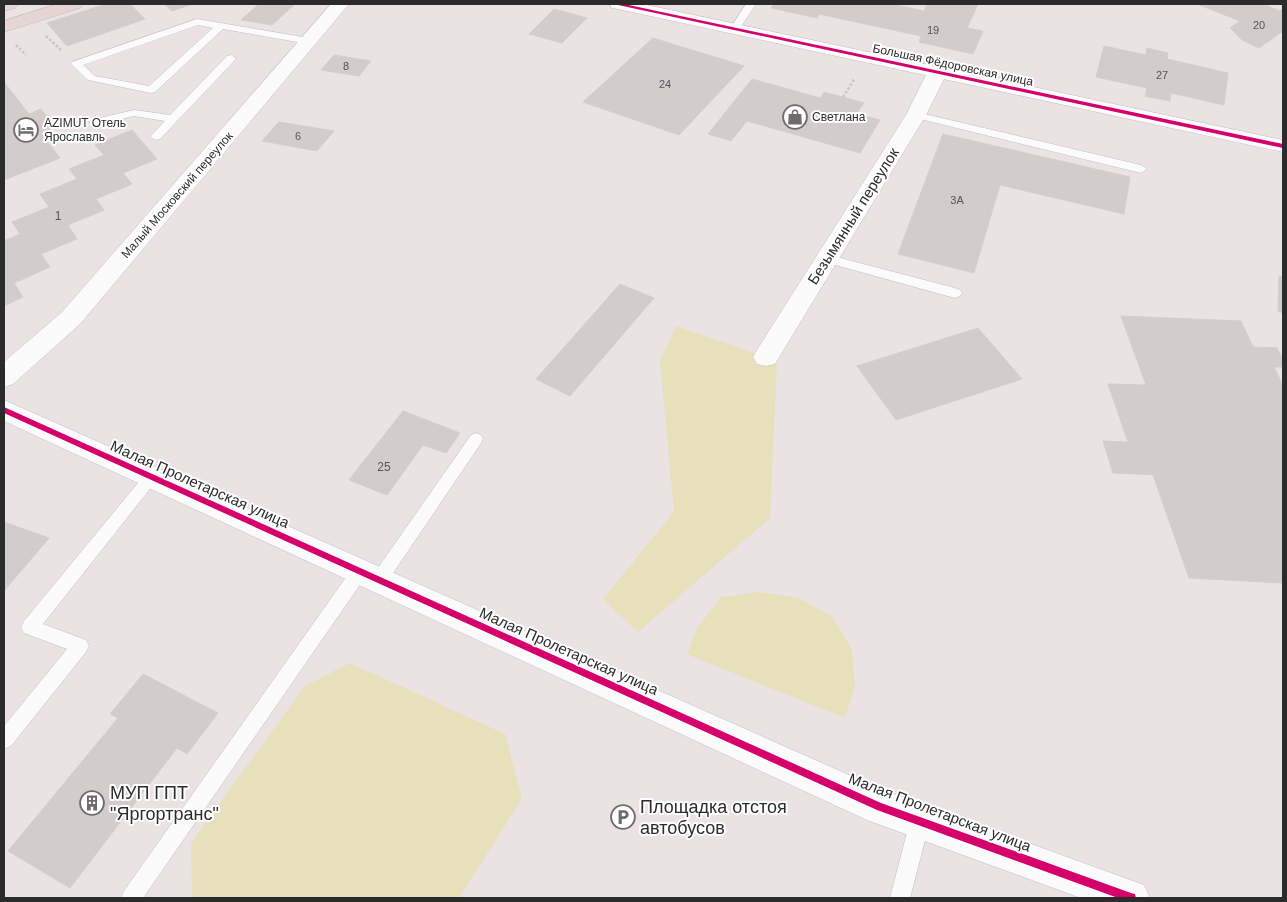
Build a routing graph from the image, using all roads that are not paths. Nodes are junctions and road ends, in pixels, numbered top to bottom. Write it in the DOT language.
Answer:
graph roads {
  1 [pos="9,4"];
  2 [pos="74,4"];
  3 [pos="340,4"];
  4 [pos="618,4"];
  5 [pos="751,4"];
  6 [pos="4,6"];
  7 [pos="221,26"];
  8 [pos="4,27"];
  9 [pos="735,30"];
  10 [pos="308,41"];
  11 [pos="231,58"];
  12 [pos="937,73"];
  13 [pos="916,116"];
  14 [pos="172,119"];
  15 [pos="95,122"];
  16 [pos="156,136"];
  17 [pos="1283,146"];
  18 [pos="1141,169"];
  19 [pos="825,258"];
  20 [pos="955,293"];
  21 [pos="766,357"];
  22 [pos="4,377"];
  23 [pos="4,410"];
  24 [pos="476,439"];
  25 [pos="152,476"];
  26 [pos="370,576"];
  27 [pos="4,740"];
  28 [pos="920,821"];
  29 [pos="131,898"];
  30 [pos="900,898"];
  31 [pos="1131,898"];
  1 -- 6 [label="main road"];
  2 -- 8 [label="main road"];
  3 -- 10 [label="street, Малый Московский переулок"];
  4 -- 9 [label="street, Большая Фёдоровская улица"];
  5 -- 9 [label="lane"];
  7 -- 7 [label="lane"];
  7 -- 10 [label="lane"];
  9 -- 12 [label="street, Большая Фёдоровская улица"];
  10 -- 22 [label="street, Малый Московский переулок"];
  11 -- 14 [label="lane"];
  12 -- 13 [label="street, Безымянный переулок"];
  12 -- 17 [label="street, Большая Фёдоровская улица"];
  13 -- 18 [label="lane"];
  13 -- 19 [label="street, Безымянный переулок"];
  14 -- 15 [label="lane"];
  14 -- 16 [label="lane"];
  19 -- 20 [label="lane"];
  19 -- 21 [label="street, Безымянный переулок"];
  23 -- 25 [label="street, Малая Пролетарская улица"];
  24 -- 26 [label="lane"];
  25 -- 26 [label="street, Малая Пролетарская улица"];
  25 -- 27 [label="lane"];
  26 -- 28 [label="street, Малая Пролетарская улица"];
  26 -- 29 [label="lane"];
  28 -- 30 [label="lane"];
  28 -- 31 [label="street, Малая Пролетарская улица"];
}
